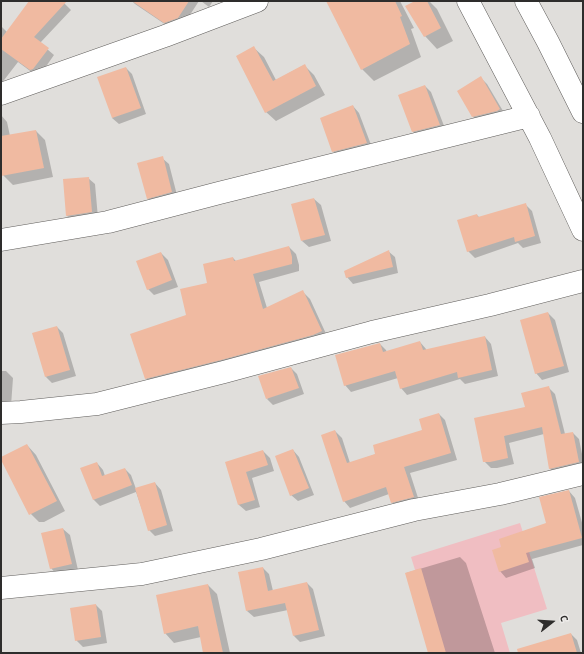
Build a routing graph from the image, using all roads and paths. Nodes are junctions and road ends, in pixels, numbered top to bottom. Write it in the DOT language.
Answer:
graph roads {
  1 [pos="257,1"];
  2 [pos="468,1"];
  3 [pos="526,1"];
  4 [pos="1,94"];
  5 [pos="583,112"];
  6 [pos="529,116"];
  7 [pos="583,230"];
  8 [pos="1,240"];
  9 [pos="583,281"];
  10 [pos="1,413"];
  11 [pos="583,474"];
  12 [pos="1,588"];
  1 -- 4 [label="lane"];
  2 -- 6 [label="lane"];
  3 -- 5 [label="lane"];
  6 -- 7 [label="lane"];
  6 -- 8 [label="lane"];
  9 -- 10 [label="lane"];
  11 -- 12 [label="lane"];
}
